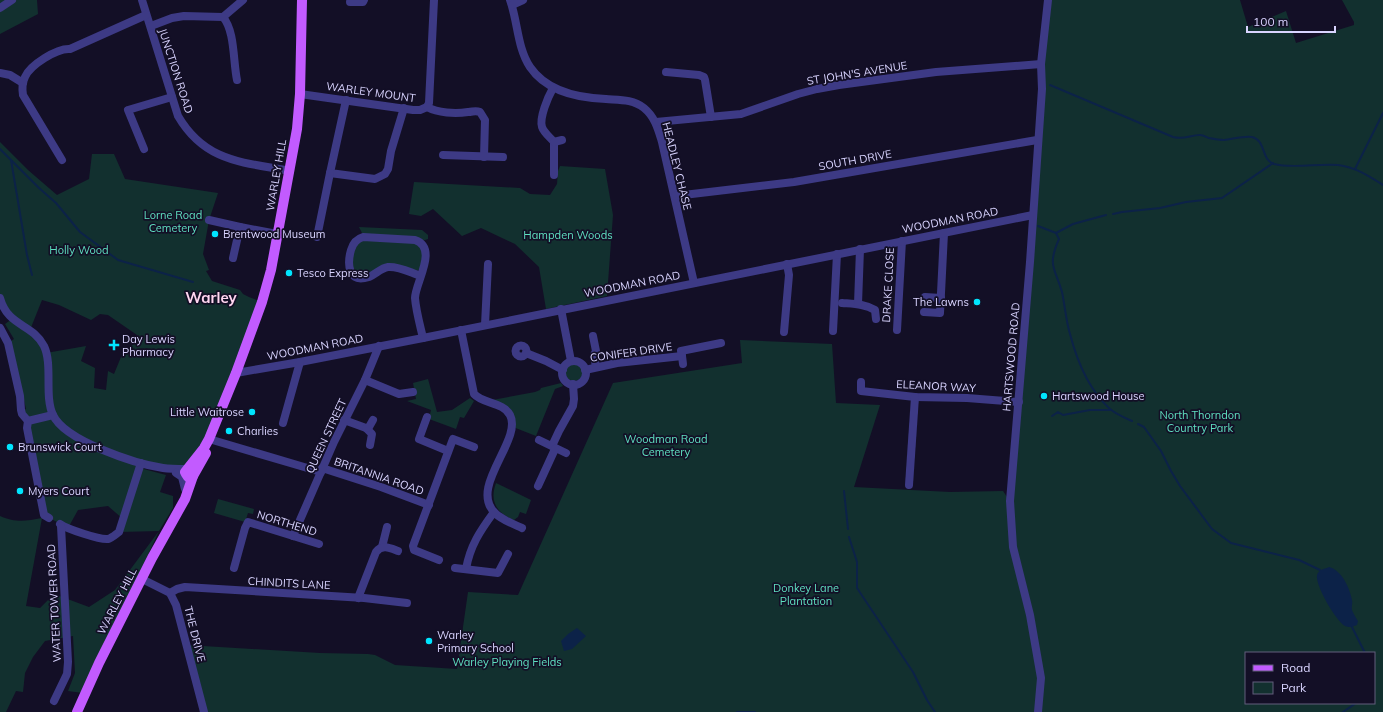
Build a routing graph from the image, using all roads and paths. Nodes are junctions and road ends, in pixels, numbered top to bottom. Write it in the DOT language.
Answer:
graph roads {
  1 [pos="12,0"];
  2 [pos="142,0"];
  3 [pos="243,0"];
  4 [pos="302,0"];
  5 [pos="364,0"];
  6 [pos="434,0"];
  7 [pos="523,0"];
  8 [pos="1048,0"];
  9 [pos="350,2"];
  10 [pos="511,3"];
  11 [pos="0,8"];
  12 [pos="146,15"];
  13 [pos="223,17"];
  14 [pos="150,26"];
  15 [pos="1041,64"];
  16 [pos="0,73"];
  17 [pos="670,74"];
  18 [pos="237,80"];
  19 [pos="23,83"];
  20 [pos="553,88"];
  21 [pos="300,94"];
  22 [pos="172,97"];
  23 [pos="346,100"];
  24 [pos="427,107"];
  25 [pos="404,108"];
  26 [pos="711,117"];
  27 [pos="656,122"];
  28 [pos="1038,140"];
  29 [pos="144,149"];
  30 [pos="443,156"];
  31 [pos="484,157"];
  32 [pos="503,157"];
  33 [pos="62,160"];
  34 [pos="290,171"];
  35 [pos="330,173"];
  36 [pos="554,175"];
  37 [pos="674,196"];
  38 [pos="1033,215"];
  39 [pos="210,220"];
  40 [pos="240,227"];
  41 [pos="944,233"];
  42 [pos="277,234"];
  43 [pos="317,237"];
  44 [pos="902,241"];
  45 [pos="860,249"];
  46 [pos="837,254"];
  47 [pos="233,258"];
  48 [pos="488,264"];
  49 [pos="787,264"];
  50 [pos="421,276"];
  51 [pos="694,283"];
  52 [pos="925,297"];
  53 [pos="0,298"];
  54 [pos="941,298"];
  55 [pos="842,303"];
  56 [pos="858,304"];
  57 [pos="561,309"];
  58 [pos="924,312"];
  59 [pos="876,319"];
  60 [pos="485,325"];
  61 [pos="0,328"];
  62 [pos="461,330"];
  63 [pos="897,330"];
  64 [pos="833,331"];
  65 [pos="784,332"];
  66 [pos="593,336"];
  67 [pos="423,338"];
  68 [pos="721,343"];
  69 [pos="379,346"];
  70 [pos="681,351"];
  71 [pos="526,353"];
  72 [pos="571,361"];
  73 [pos="300,362"];
  74 [pos="683,364"];
  75 [pos="596,368"];
  76 [pos="563,370"];
  77 [pos="585,370"];
  78 [pos="236,373"];
  79 [pos="365,380"];
  80 [pos="861,382"];
  81 [pos="573,384"];
  82 [pos="413,392"];
  83 [pos="915,397"];
  84 [pos="1019,402"];
  85 [pos="53,415"];
  86 [pos="427,417"];
  87 [pos="344,420"];
  88 [pos="373,420"];
  89 [pos="28,421"];
  90 [pos="283,423"];
  91 [pos="366,428"];
  92 [pos="209,439"];
  93 [pos="539,440"];
  94 [pos="370,444"];
  95 [pos="474,447"];
  96 [pos="554,447"];
  97 [pos="448,451"];
  98 [pos="566,453"];
  99 [pos="141,463"];
  100 [pos="162,468"];
  101 [pos="322,470"];
  102 [pos="187,473"];
  103 [pos="909,485"];
  104 [pos="538,486"];
  105 [pos="182,503"];
  106 [pos="429,504"];
  107 [pos="494,512"];
  108 [pos="49,518"];
  109 [pos="387,527"];
  110 [pos="522,528"];
  111 [pos="293,536"];
  112 [pos="319,544"];
  113 [pos="382,547"];
  114 [pos="398,551"];
  115 [pos="508,554"];
  116 [pos="439,560"];
  117 [pos="234,568"];
  118 [pos="455,568"];
  119 [pos="466,569"];
  120 [pos="142,579"];
  121 [pos="170,593"];
  122 [pos="358,598"];
  123 [pos="407,603"];
  124 [pos="54,701"];
  125 [pos="77,712"];
  126 [pos="204,712"];
  127 [pos="1038,712"];
  1 -- 11 [label="street"];
  2 -- 12 [label="street, JUNCTION ROAD"];
  3 -- 13 [label="street"];
  4 -- 21 [label="main road, WARLEY HILL"];
  5 -- 9 [label="street"];
  6 -- 24 [label="street, WARLEY MOUNT"];
  7 -- 10 [label="street"];
  8 -- 15 [label="street, HARTSWOOD ROAD"];
  10 -- 20 [label="street, HEADLEY CHASE"];
  12 -- 14 [label="street, JUNCTION ROAD"];
  12 -- 19 [label="street"];
  13 -- 14 [label="street"];
  13 -- 18 [label="street"];
  14 -- 22 [label="street, JUNCTION ROAD"];
  15 -- 26 [label="street, ST JOHN'S AVENUE"];
  15 -- 28 [label="street, HARTSWOOD ROAD"];
  16 -- 19 [label="street"];
  17 -- 26 [label="street"];
  19 -- 33 [label="street"];
  20 -- 27 [label="street, HEADLEY CHASE"];
  20 -- 36 [label="street"];
  21 -- 23 [label="street, WARLEY MOUNT"];
  21 -- 34 [label="main road, WARLEY HILL"];
  22 -- 29 [label="street"];
  22 -- 34 [label="street, JUNCTION ROAD"];
  23 -- 25 [label="street, WARLEY MOUNT"];
  23 -- 35 [label="street"];
  24 -- 25 [label="street, WARLEY MOUNT"];
  24 -- 31 [label="street"];
  25 -- 35 [label="street"];
  26 -- 27 [label="street, ST JOHN'S AVENUE"];
  27 -- 37 [label="street, HEADLEY CHASE"];
  28 -- 37 [label="street, SOUTH DRIVE"];
  28 -- 38 [label="street, HARTSWOOD ROAD"];
  30 -- 31 [label="street"];
  31 -- 32 [label="street"];
  34 -- 42 [label="main road, WARLEY HILL"];
  35 -- 43 [label="street"];
  37 -- 51 [label="street, HEADLEY CHASE"];
  38 -- 41 [label="street, WOODMAN ROAD"];
  38 -- 84 [label="street, HARTSWOOD ROAD"];
  39 -- 40 [label="street"];
  40 -- 42 [label="street"];
  40 -- 47 [label="street"];
  41 -- 44 [label="street, WOODMAN ROAD"];
  41 -- 54 [label="street"];
  42 -- 78 [label="main road, WARLEY HILL"];
  44 -- 45 [label="street, WOODMAN ROAD"];
  44 -- 63 [label="street, DRAKE CLOSE"];
  45 -- 46 [label="street, WOODMAN ROAD"];
  45 -- 56 [label="street"];
  46 -- 49 [label="street, WOODMAN ROAD"];
  46 -- 64 [label="street"];
  48 -- 60 [label="street"];
  49 -- 51 [label="street, WOODMAN ROAD"];
  49 -- 65 [label="street"];
  50 -- 50 [label="street"];
  50 -- 67 [label="street"];
  51 -- 57 [label="street, WOODMAN ROAD"];
  52 -- 54 [label="street"];
  53 -- 85 [label="street"];
  54 -- 58 [label="street"];
  55 -- 56 [label="street"];
  56 -- 59 [label="street"];
  57 -- 60 [label="street, WOODMAN ROAD"];
  57 -- 72 [label="street"];
  60 -- 62 [label="street, WOODMAN ROAD"];
  61 -- 89 [label="street"];
  62 -- 67 [label="street, WOODMAN ROAD"];
  62 -- 107 [label="street"];
  66 -- 75 [label="street"];
  67 -- 69 [label="street, WOODMAN ROAD"];
  68 -- 70 [label="street, CONIFER DRIVE"];
  69 -- 73 [label="street, WOODMAN ROAD"];
  69 -- 79 [label="street, QUEEN STREET"];
  70 -- 74 [label="street"];
  70 -- 75 [label="street, CONIFER DRIVE"];
  71 -- 76 [label="street"];
  72 -- 76 [label="street"];
  72 -- 77 [label="street"];
  73 -- 78 [label="street, WOODMAN ROAD"];
  73 -- 90 [label="street"];
  75 -- 77 [label="street, CONIFER DRIVE"];
  76 -- 81 [label="street"];
  77 -- 81 [label="street"];
  78 -- 92 [label="main road, WARLEY HILL"];
  79 -- 82 [label="street"];
  79 -- 87 [label="street, QUEEN STREET"];
  80 -- 83 [label="street, ELEANOR WAY"];
  81 -- 96 [label="street"];
  83 -- 84 [label="street, ELEANOR WAY"];
  83 -- 103 [label="street"];
  84 -- 127 [label="street, HARTSWOOD ROAD"];
  85 -- 89 [label="street"];
  85 -- 99 [label="street"];
  86 -- 97 [label="street"];
  87 -- 91 [label="street"];
  87 -- 101 [label="street, QUEEN STREET"];
  88 -- 91 [label="street"];
  89 -- 108 [label="street"];
  91 -- 94 [label="street"];
  92 -- 101 [label="street, BRITANNIA ROAD"];
  92 -- 102 [label="main road, WARLEY HILL"];
  93 -- 96 [label="street"];
  95 -- 97 [label="street"];
  96 -- 98 [label="street"];
  96 -- 104 [label="street"];
  97 -- 106 [label="street"];
  99 -- 100 [label="street"];
  99 -- 124 [label="street, WATER TOWER ROAD"];
  100 -- 102 [label="street"];
  100 -- 102 [label="street"];
  101 -- 106 [label="street, BRITANNIA ROAD"];
  101 -- 111 [label="street, QUEEN STREET"];
  102 -- 105 [label="main road, WARLEY HILL"];
  102 -- 105 [label="main road, WARLEY HILL"];
  105 -- 120 [label="main road, WARLEY HILL"];
  106 -- 116 [label="street"];
  107 -- 110 [label="street"];
  107 -- 119 [label="street"];
  109 -- 113 [label="street"];
  111 -- 112 [label="street, NORTHEND"];
  111 -- 117 [label="street, NORTHEND"];
  113 -- 114 [label="street"];
  113 -- 122 [label="street"];
  115 -- 119 [label="street"];
  118 -- 119 [label="street"];
  120 -- 121 [label="street"];
  120 -- 125 [label="main road, WARLEY HILL"];
  121 -- 122 [label="street, CHINDITS LANE"];
  121 -- 126 [label="street, THE DRIVE"];
  122 -- 123 [label="street, CHINDITS LANE"];
}
